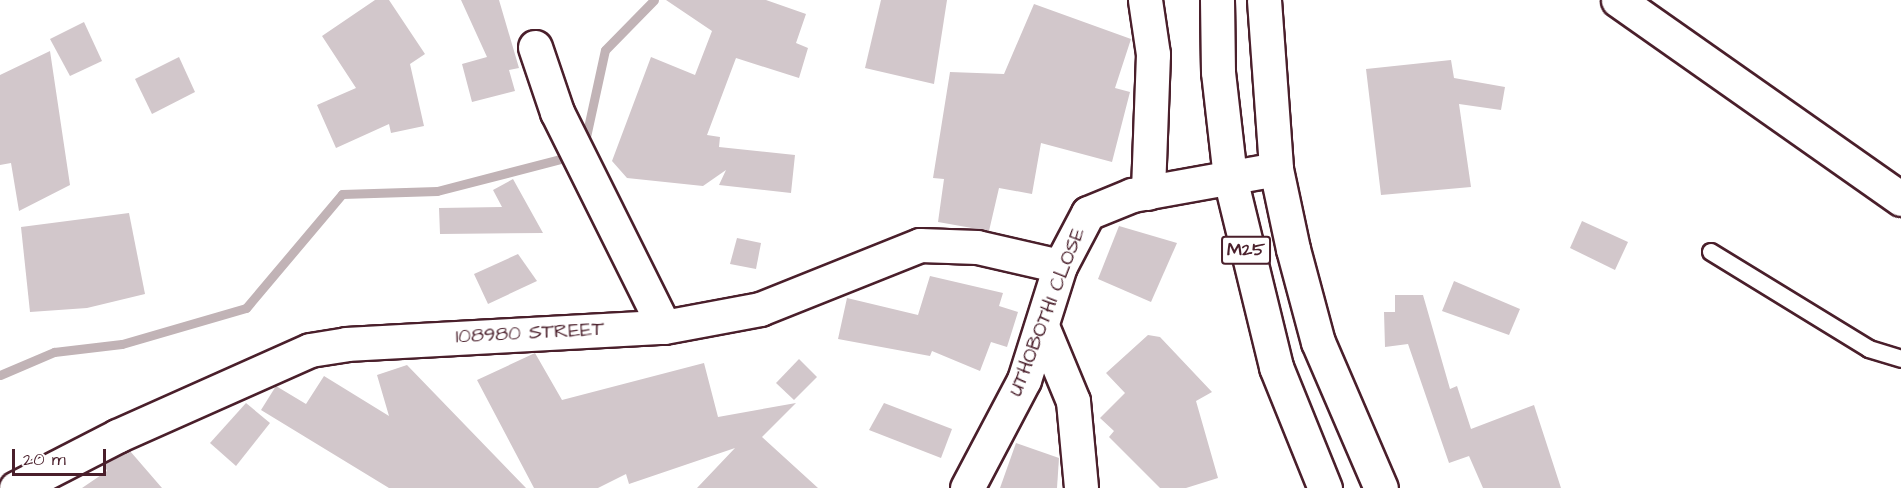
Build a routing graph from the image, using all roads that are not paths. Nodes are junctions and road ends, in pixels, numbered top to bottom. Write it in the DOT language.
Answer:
graph roads {
  1 [pos="1145,0"];
  2 [pos="1217,0"];
  3 [pos="1264,0"];
  4 [pos="1618,0"];
  5 [pos="535,47"];
  6 [pos="1276,169"];
  7 [pos="1230,178"];
  8 [pos="1148,193"];
  9 [pos="1901,199"];
  10 [pos="1711,252"];
  11 [pos="1060,266"];
  12 [pos="1042,326"];
  13 [pos="664,327"];
  14 [pos="1901,359"];
  15 [pos="16,488"];
  16 [pos="968,488"];
  17 [pos="1081,488"];
  18 [pos="1325,488"];
  19 [pos="1381,488"];
  1 -- 8 [label="street"];
  2 -- 7 [label="street, M25"];
  3 -- 6 [label="street, M25"];
  4 -- 9 [label="street"];
  5 -- 13 [label="street"];
  6 -- 7 [label="street, UTHOBOTHI CLOSE"];
  6 -- 19 [label="street, M25"];
  7 -- 8 [label="street, UTHOBOTHI CLOSE"];
  7 -- 18 [label="street, M25"];
  8 -- 11 [label="street, UTHOBOTHI CLOSE"];
  10 -- 14 [label="lane"];
  11 -- 12 [label="street, UTHOBOTHI CLOSE"];
  11 -- 13 [label="street, 108980 STREET"];
  12 -- 16 [label="street, UTHOBOTHI CLOSE"];
  12 -- 17 [label="street"];
  13 -- 15 [label="street, 108980 STREET"];
}
